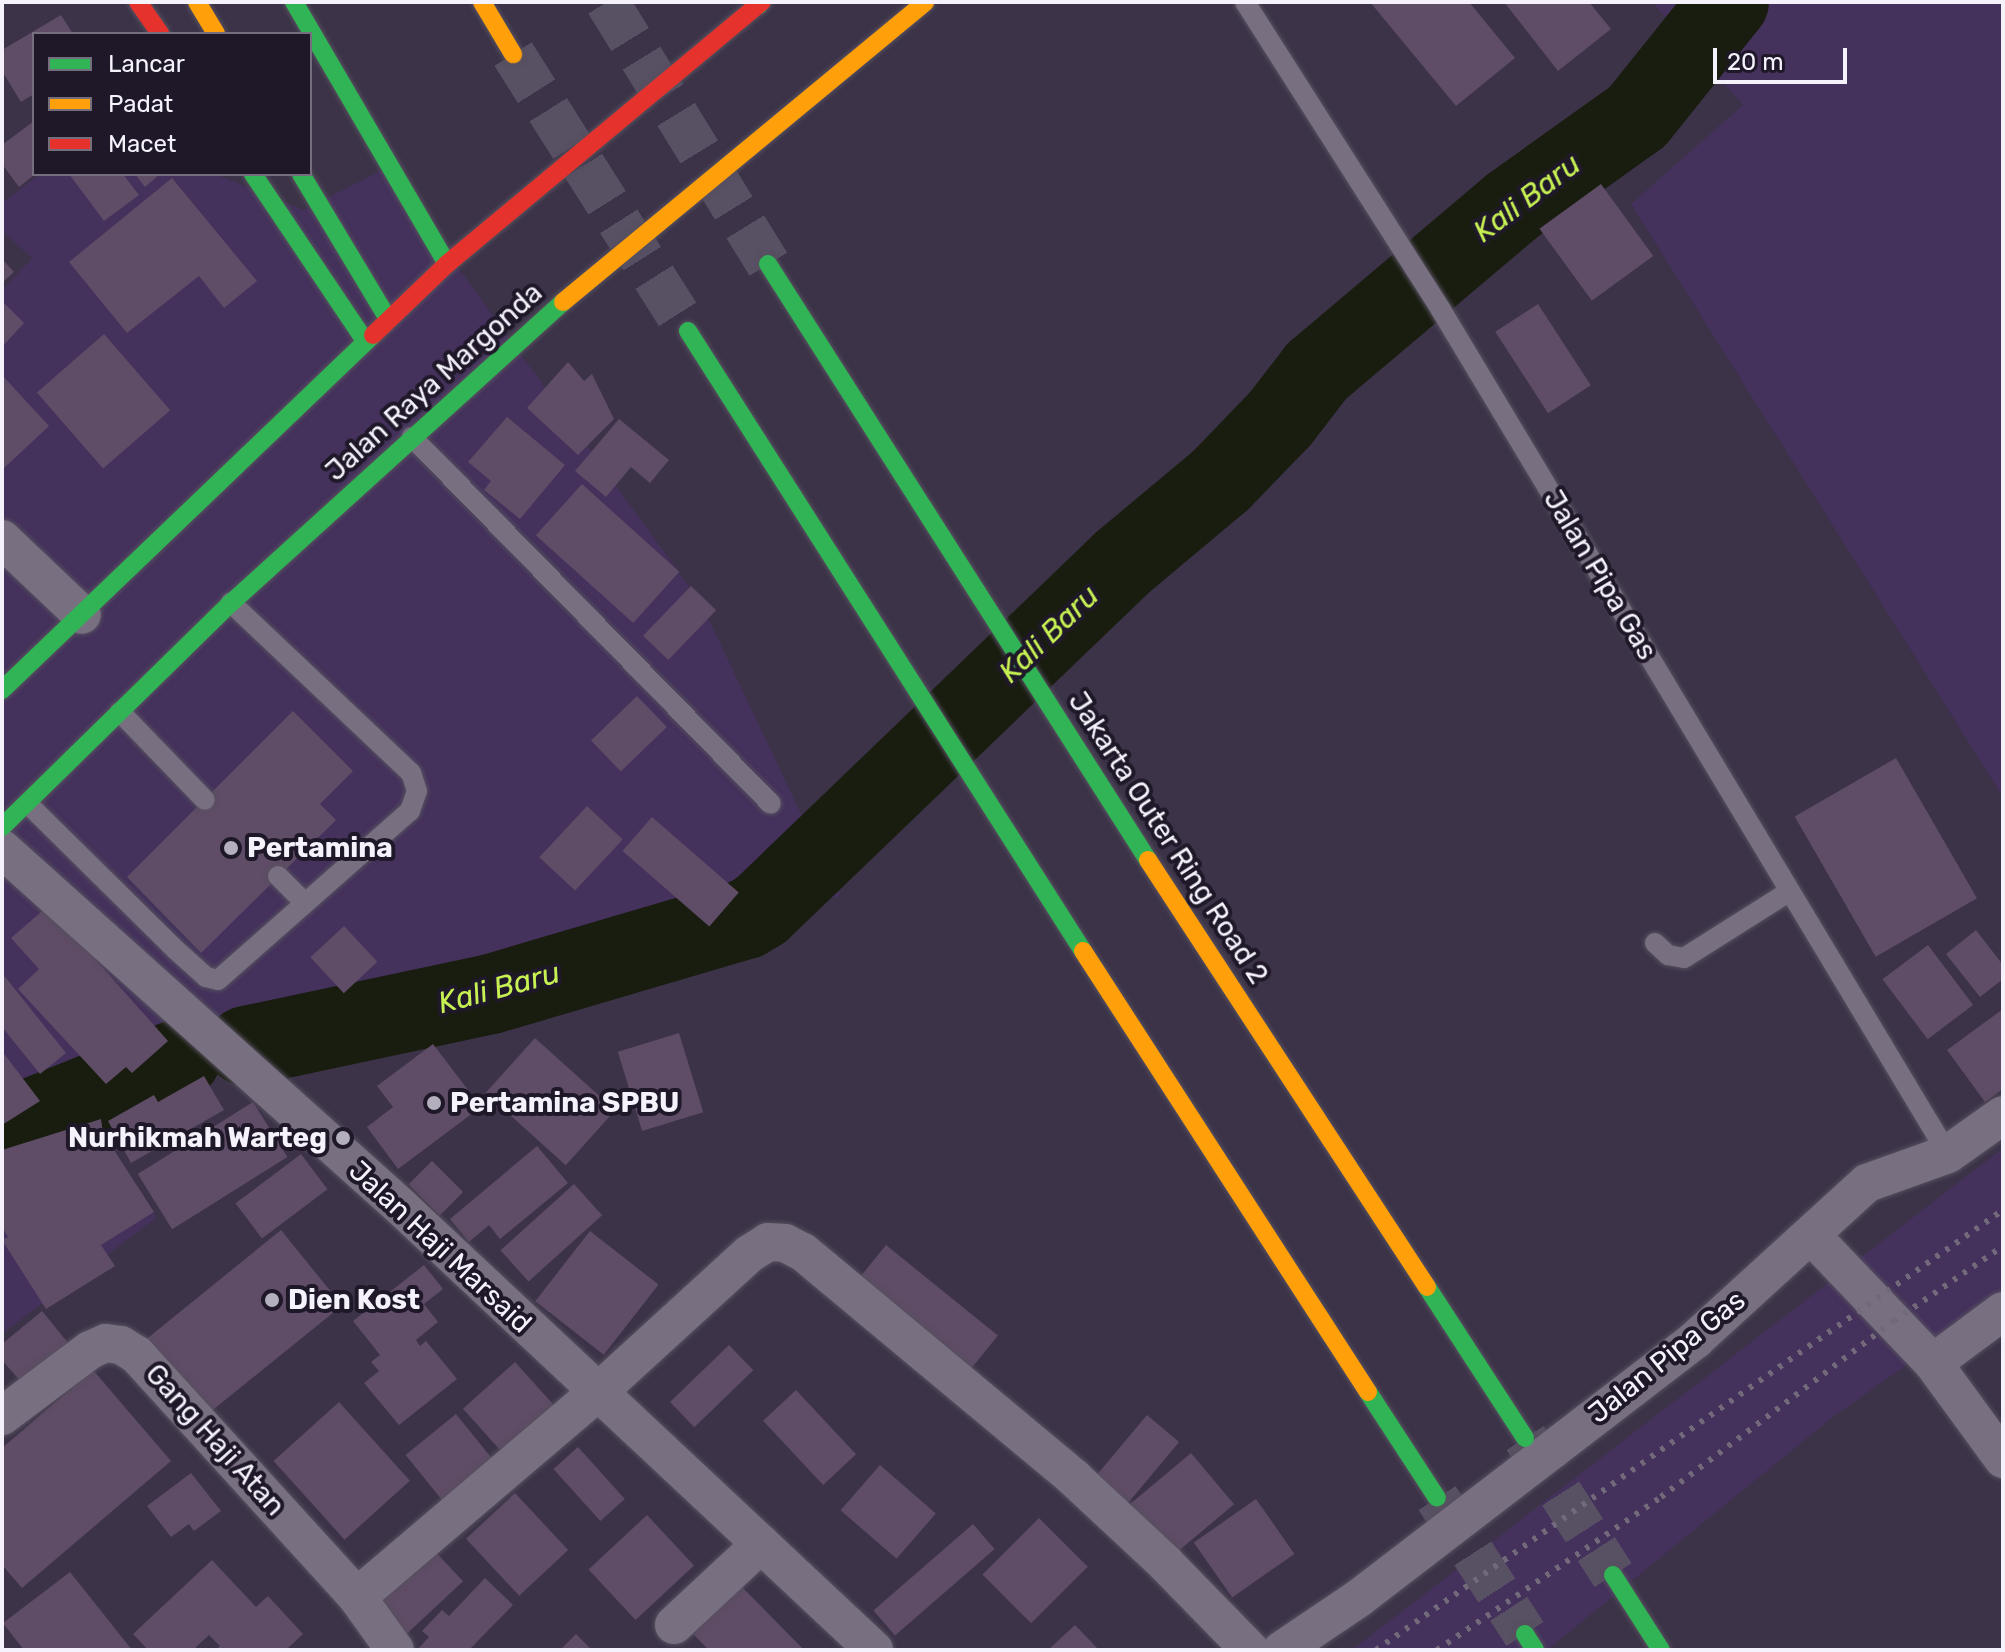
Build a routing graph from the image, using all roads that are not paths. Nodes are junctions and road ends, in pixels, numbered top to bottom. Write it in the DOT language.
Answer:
graph roads {
  1 [pos="138,2"];
  2 [pos="197,2"];
  3 [pos="294,2"];
  4 [pos="482,2"];
  5 [pos="925,2"];
  6 [pos="1245,2"];
  7 [pos="760,3"];
  8 [pos="159,32"];
  9 [pos="215,32"];
  10 [pos="312,32"];
  11 [pos="312,33"];
  12 [pos="513,54"];
  13 [pos="254,176"];
  14 [pos="302,176"];
  15 [pos="447,264"];
  16 [pos="768,264"];
  17 [pos="388,319"];
  18 [pos="688,331"];
  19 [pos="366,342"];
  20 [pos="412,437"];
  21 [pos="2,539"];
  22 [pos="231,603"];
  23 [pos="82,615"];
  24 [pos="2,690"];
  25 [pos="120,712"];
  26 [pos="205,800"];
  27 [pos="28,804"];
  28 [pos="771,804"];
  29 [pos="2,827"];
  30 [pos="2,849"];
  31 [pos="278,876"];
  32 [pos="1790,891"];
  33 [pos="305,903"];
  34 [pos="1655,943"];
  35 [pos="2003,1115"];
  36 [pos="1948,1154"];
  37 [pos="1811,1235"];
  38 [pos="2003,1311"];
  39 [pos="1933,1363"];
  40 [pos="597,1393"];
  41 [pos="2,1416"];
  42 [pos="1525,1438"];
  43 [pos="2003,1459"];
  44 [pos="1437,1498"];
  45 [pos="761,1544"];
  46 [pos="1613,1575"];
  47 [pos="357,1597"];
  48 [pos="674,1625"];
  49 [pos="395,1650"];
  50 [pos="874,1650"];
  51 [pos="1250,1650"];
  52 [pos="1282,1650"];
  53 [pos="1661,1650"];
  1 -- 8 [label="main road"];
  2 -- 9 [label="main road"];
  3 -- 10 [label="main road"];
  4 -- 12 [label="main road"];
  5 -- 20 [label="main road, Jalan Raya Margonda"];
  6 -- 32 [label="lane, Jalan Pipa Gas"];
  7 -- 15 [label="main road"];
  11 -- 15 [label="main road"];
  13 -- 19 [label="main road"];
  14 -- 17 [label="main road"];
  15 -- 17 [label="main road"];
  16 -- 42 [label="main road, Jakarta Outer Ring Road 2"];
  17 -- 19 [label="main road"];
  18 -- 44 [label="main road"];
  19 -- 23 [label="main road"];
  20 -- 22 [label="main road, Jalan Raya Margonda"];
  20 -- 28 [label="lane"];
  21 -- 23 [label="street"];
  22 -- 25 [label="main road, Jalan Raya Margonda"];
  22 -- 33 [label="lane"];
  23 -- 24 [label="main road"];
  25 -- 26 [label="lane"];
  25 -- 27 [label="main road, Jalan Raya Margonda"];
  27 -- 29 [label="main road, Jalan Raya Margonda"];
  27 -- 33 [label="lane"];
  30 -- 40 [label="street, Jalan Haji Marsaid"];
  31 -- 33 [label="lane"];
  32 -- 34 [label="lane"];
  32 -- 36 [label="lane, Jalan Pipa Gas"];
  35 -- 36 [label="street, Jalan Pipa Gas"];
  36 -- 37 [label="street, Jalan Pipa Gas"];
  37 -- 39 [label="street"];
  37 -- 52 [label="street, Jalan Pipa Gas"];
  38 -- 39 [label="street"];
  39 -- 43 [label="street"];
  40 -- 45 [label="street, Jalan Haji Marsaid"];
  40 -- 47 [label="street"];
  40 -- 51 [label="street"];
  41 -- 47 [label="street, Gang Haji Atan"];
  45 -- 48 [label="street"];
  45 -- 50 [label="street, Jalan Haji Marsaid"];
  46 -- 53 [label="main road"];
  47 -- 49 [label="street, Gang Haji Atan"];
}
